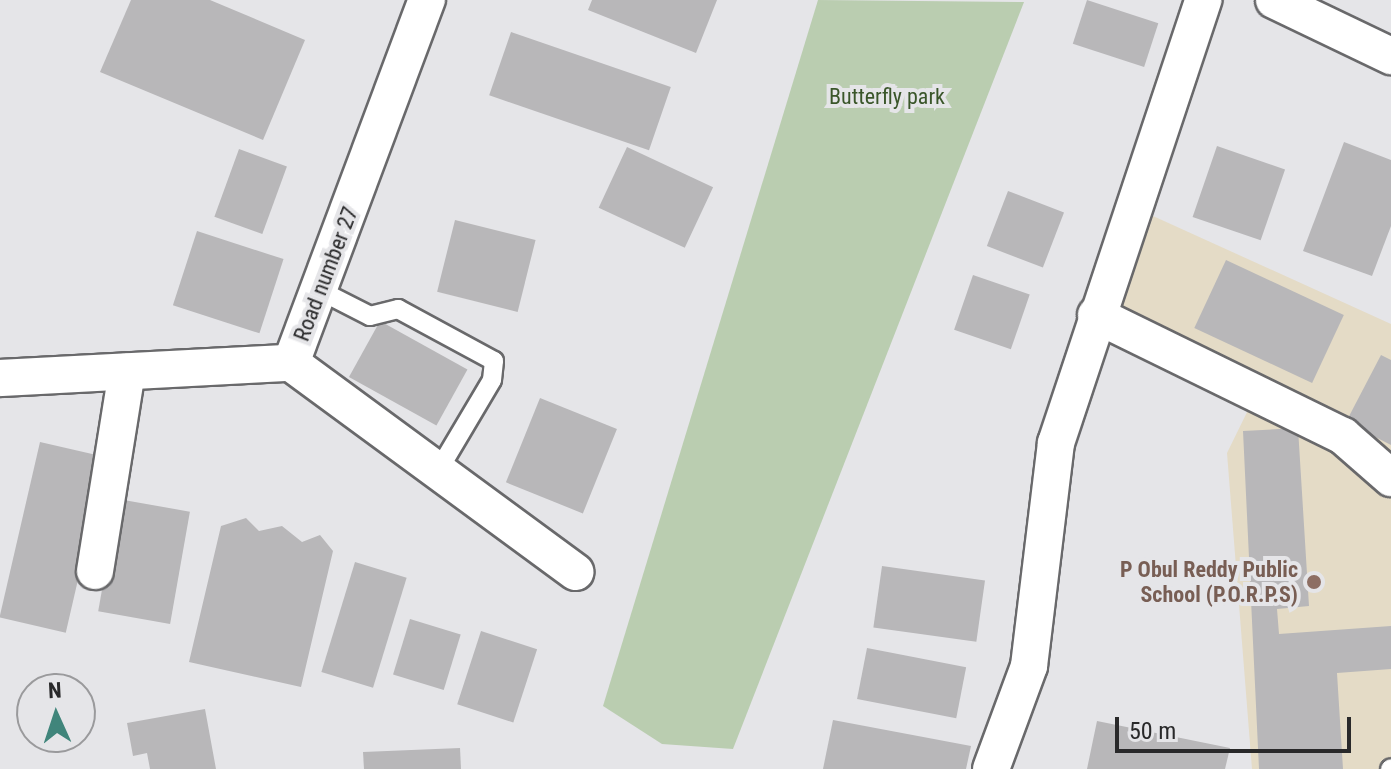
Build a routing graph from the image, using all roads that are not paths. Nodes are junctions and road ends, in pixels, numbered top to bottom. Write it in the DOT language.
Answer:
graph roads {
  1 [pos="427,0"];
  2 [pos="1203,0"];
  3 [pos="1274,0"];
  4 [pos="1391,56"];
  5 [pos="319,290"];
  6 [pos="1096,315"];
  7 [pos="291,363"];
  8 [pos="127,372"];
  9 [pos="0,378"];
  10 [pos="438,471"];
  11 [pos="1391,478"];
  12 [pos="95,571"];
  13 [pos="575,572"];
  14 [pos="991,769"];
  1 -- 5 [label="street, Road number 27"];
  2 -- 6 [label="street"];
  3 -- 4 [label="street"];
  5 -- 7 [label="street, Road number 27"];
  5 -- 10 [label="lane"];
  6 -- 11 [label="street"];
  6 -- 14 [label="street"];
  7 -- 8 [label="street, Road number 27"];
  7 -- 10 [label="street"];
  8 -- 9 [label="street, Road number 27"];
  8 -- 12 [label="street"];
  10 -- 13 [label="street"];
}
